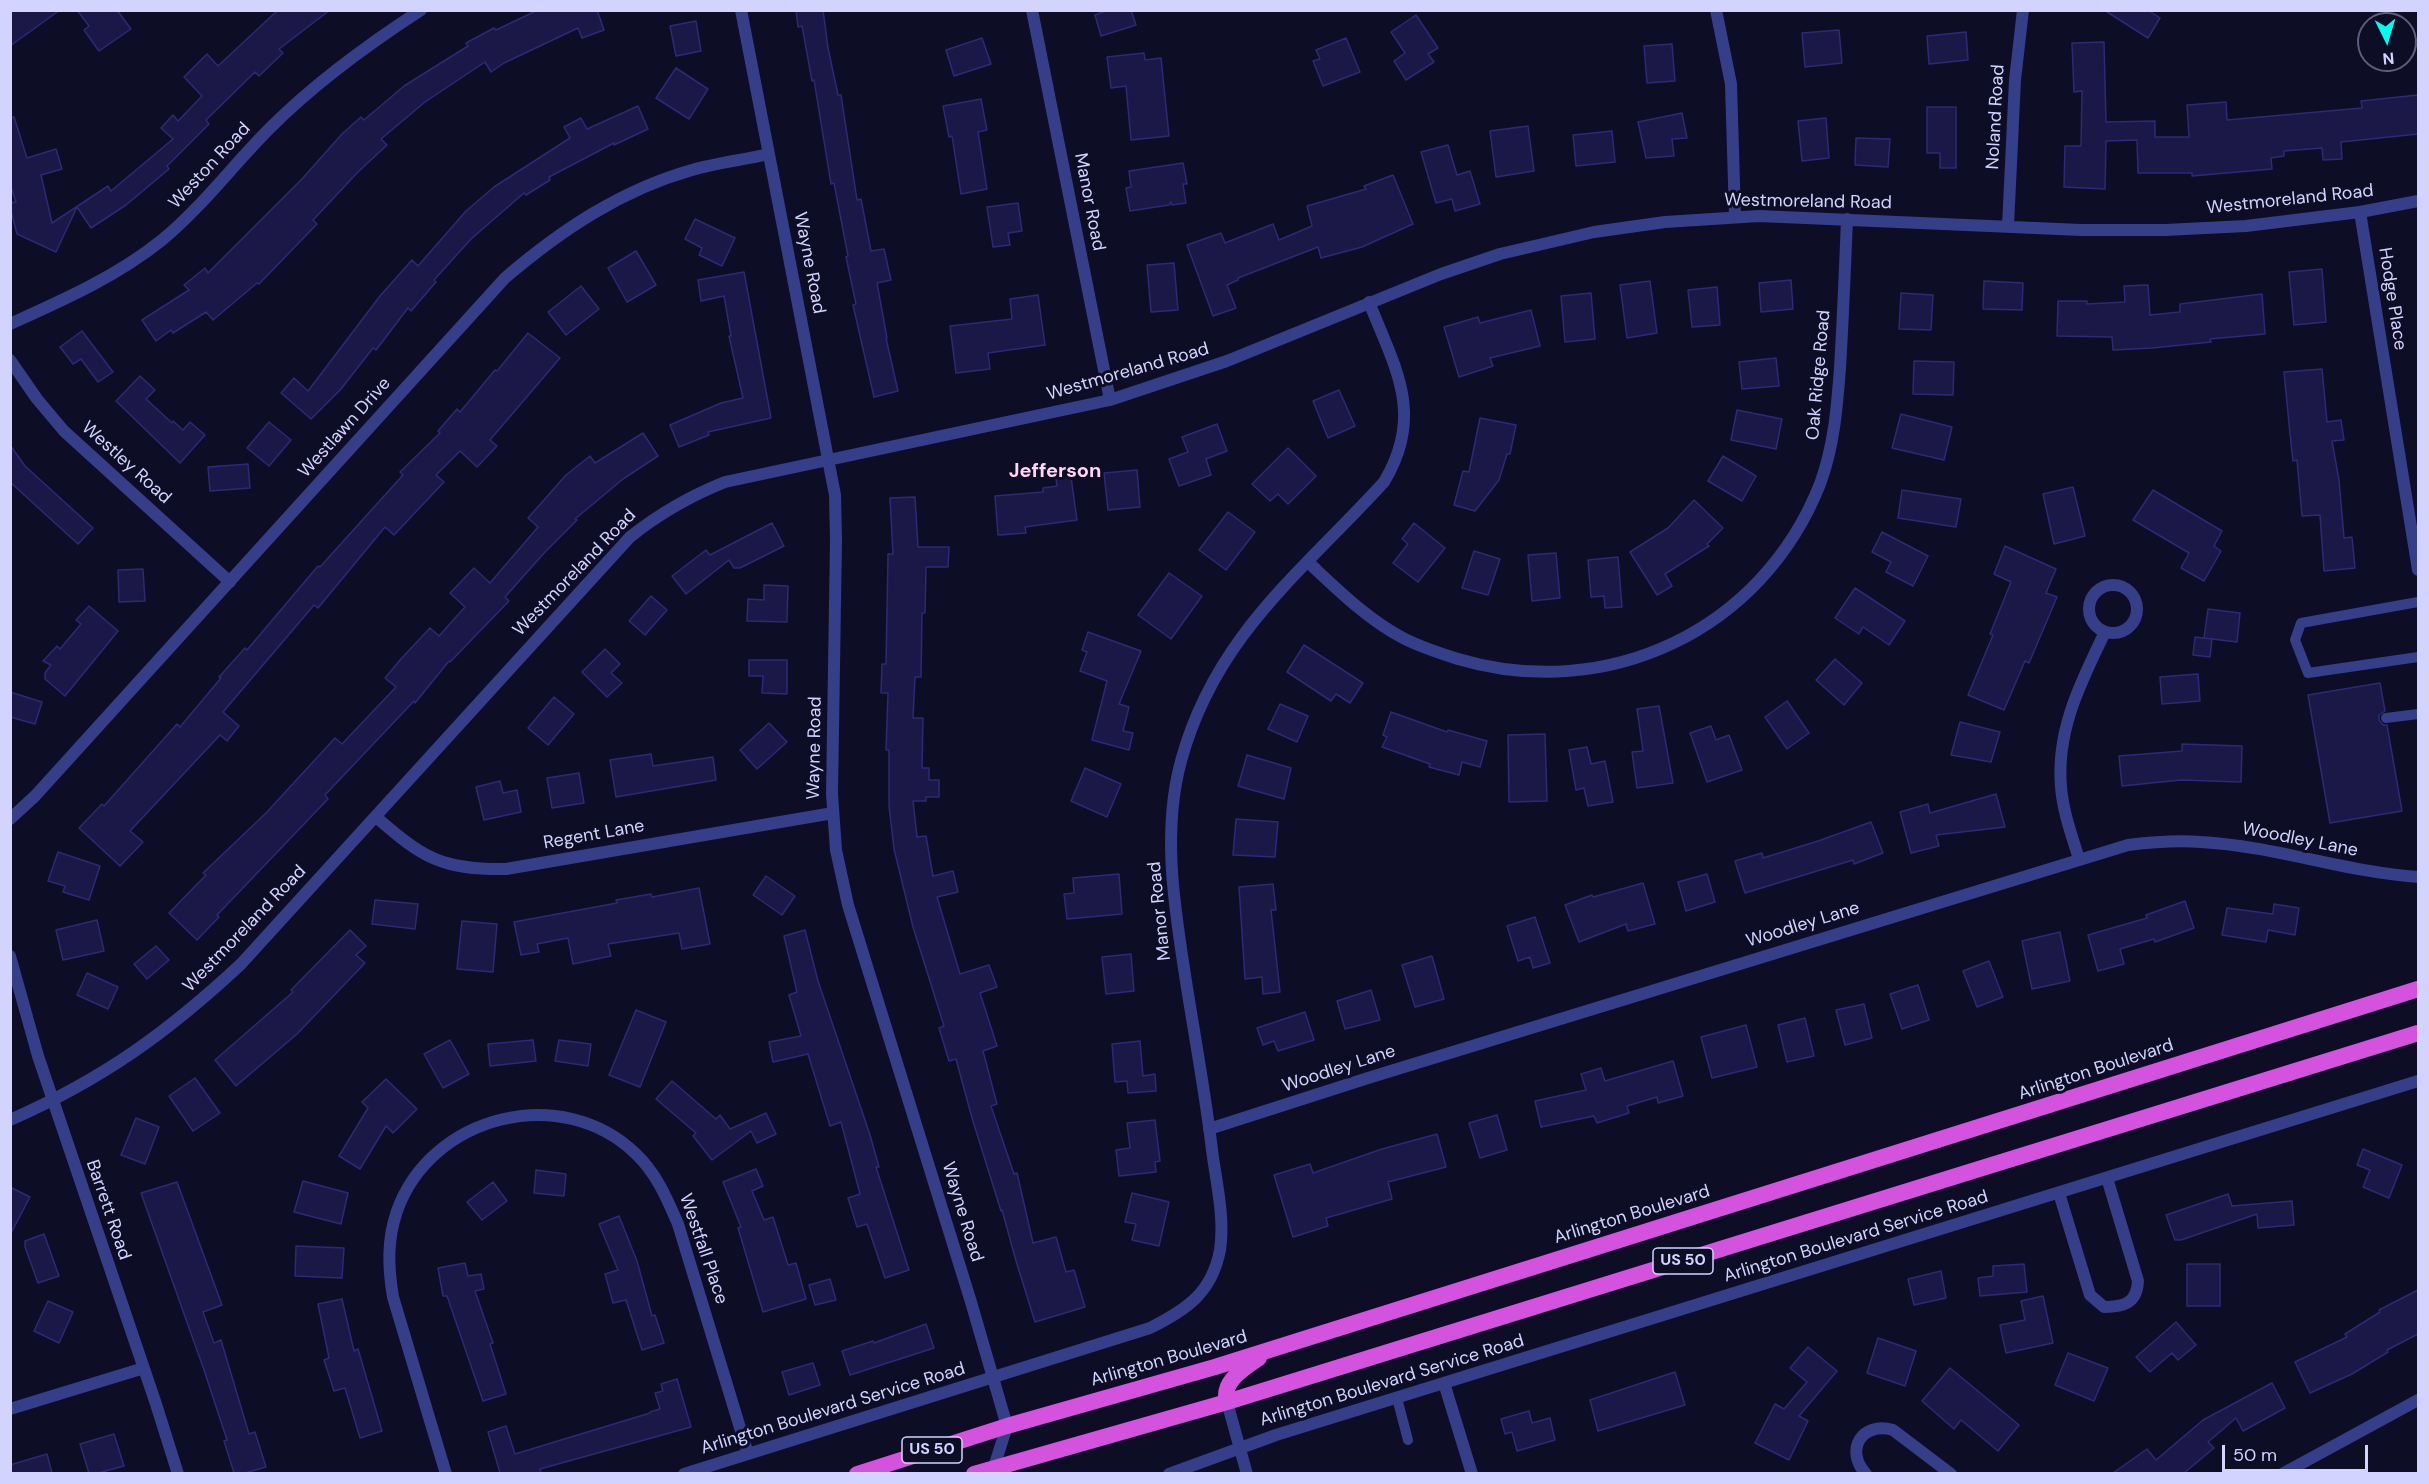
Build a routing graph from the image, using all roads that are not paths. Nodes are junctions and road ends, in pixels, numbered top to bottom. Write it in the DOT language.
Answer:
graph roads {
  1 [pos="421,10"];
  2 [pos="741,10"];
  3 [pos="1032,10"];
  4 [pos="1716,10"];
  5 [pos="2023,10"];
  6 [pos="769,154"];
  7 [pos="2418,201"];
  8 [pos="2360,212"];
  9 [pos="1735,216"];
  10 [pos="1847,219"];
  11 [pos="2008,226"];
  12 [pos="1369,302"];
  13 [pos="10,324"];
  14 [pos="10,360"];
  15 [pos="1110,400"];
  16 [pos="829,458"];
  17 [pos="1308,562"];
  18 [pos="2418,570"];
  19 [pos="230,582"];
  20 [pos="2418,602"];
  21 [pos="2105,632"];
  22 [pos="2418,657"];
  23 [pos="2418,714"];
  24 [pos="2386,718"];
  25 [pos="833,813"];
  26 [pos="376,817"];
  27 [pos="10,819"];
  28 [pos="2079,859"];
  29 [pos="2418,877"];
  30 [pos="10,956"];
  31 [pos="2418,989"];
  32 [pos="2418,1033"];
  33 [pos="2418,1081"];
  34 [pos="52,1101"];
  35 [pos="10,1120"];
  36 [pos="1209,1129"];
  37 [pos="2107,1178"];
  38 [pos="2059,1193"];
  39 [pos="1275,1347"];
  40 [pos="144,1368"];
  41 [pos="993,1378"];
  42 [pos="1444,1383"];
  43 [pos="1397,1398"];
  44 [pos="2418,1400"];
  45 [pos="1227,1402"];
  46 [pos="10,1409"];
  47 [pos="1007,1426"];
  48 [pos="1408,1440"];
  49 [pos="1239,1449"];
  50 [pos="747,1454"];
  51 [pos="994,1467"];
  52 [pos="178,1473"];
  53 [pos="446,1473"];
  54 [pos="684,1473"];
  55 [pos="857,1473"];
  56 [pos="974,1473"];
  57 [pos="1169,1473"];
  58 [pos="1247,1473"];
  59 [pos="1472,1473"];
  60 [pos="1866,1473"];
  61 [pos="1951,1473"];
  62 [pos="2282,1473"];
  1 -- 13 [label="street, Weston Road"];
  2 -- 6 [label="street, Wayne Road"];
  3 -- 15 [label="street, Manor Road"];
  4 -- 9 [label="street"];
  5 -- 11 [label="street, Noland Road"];
  6 -- 16 [label="street, Wayne Road"];
  6 -- 19 [label="street, Westlawn Drive"];
  7 -- 8 [label="street, Westmoreland Road"];
  8 -- 11 [label="street, Westmoreland Road"];
  8 -- 18 [label="street, Hodge Place"];
  9 -- 10 [label="street, Westmoreland Road"];
  9 -- 12 [label="street, Westmoreland Road"];
  10 -- 11 [label="street, Westmoreland Road"];
  10 -- 17 [label="street, Oak Ridge Road"];
  12 -- 15 [label="street, Westmoreland Road"];
  12 -- 17 [label="street, Manor Road"];
  14 -- 19 [label="street, Westley Road"];
  15 -- 16 [label="street, Westmoreland Road"];
  16 -- 25 [label="street, Wayne Road"];
  16 -- 26 [label="street, Westmoreland Road"];
  17 -- 36 [label="street, Manor Road"];
  19 -- 27 [label="street, Westlawn Drive"];
  20 -- 22 [label="lane"];
  21 -- 21 [label="street"];
  21 -- 28 [label="street"];
  23 -- 24 [label="lane"];
  25 -- 26 [label="street, Regent Lane"];
  25 -- 41 [label="street, Wayne Road"];
  26 -- 34 [label="street, Westmoreland Road"];
  28 -- 29 [label="street, Woodley Lane"];
  28 -- 36 [label="street, Woodley Lane"];
  30 -- 34 [label="street, Barrett Road"];
  31 -- 39 [label="highway, Arlington Boulevard / US 50"];
  32 -- 45 [label="highway, US 50"];
  33 -- 37 [label="street, Arlington Boulevard Service Road"];
  34 -- 35 [label="street, Westmoreland Road"];
  34 -- 40 [label="street, Barrett Road"];
  36 -- 41 [label="street, Manor Road"];
  37 -- 38 [label="street, Arlington Boulevard Service Road"];
  37 -- 38 [label="street"];
  38 -- 42 [label="street, Arlington Boulevard Service Road"];
  39 -- 45 [label="highway"];
  39 -- 47 [label="highway, Arlington Boulevard / US 50"];
  40 -- 46 [label="street"];
  40 -- 52 [label="street, Barrett Road"];
  41 -- 47 [label="street, Wayne Road"];
  41 -- 50 [label="street, Arlington Boulevard Service Road"];
  42 -- 43 [label="street, Arlington Boulevard Service Road"];
  42 -- 59 [label="street"];
  43 -- 48 [label="lane"];
  43 -- 49 [label="street, Arlington Boulevard Service Road"];
  44 -- 62 [label="street"];
  45 -- 49 [label="street"];
  45 -- 51 [label="highway, US 50"];
  47 -- 51 [label="street"];
  47 -- 55 [label="highway, Arlington Boulevard / US 50"];
  49 -- 57 [label="street, Arlington Boulevard Service Road"];
  49 -- 58 [label="street"];
  50 -- 53 [label="street, Westfall Place"];
  50 -- 54 [label="street, Arlington Boulevard Service Road"];
  51 -- 56 [label="highway, US 50"];
  60 -- 61 [label="street"];
}
